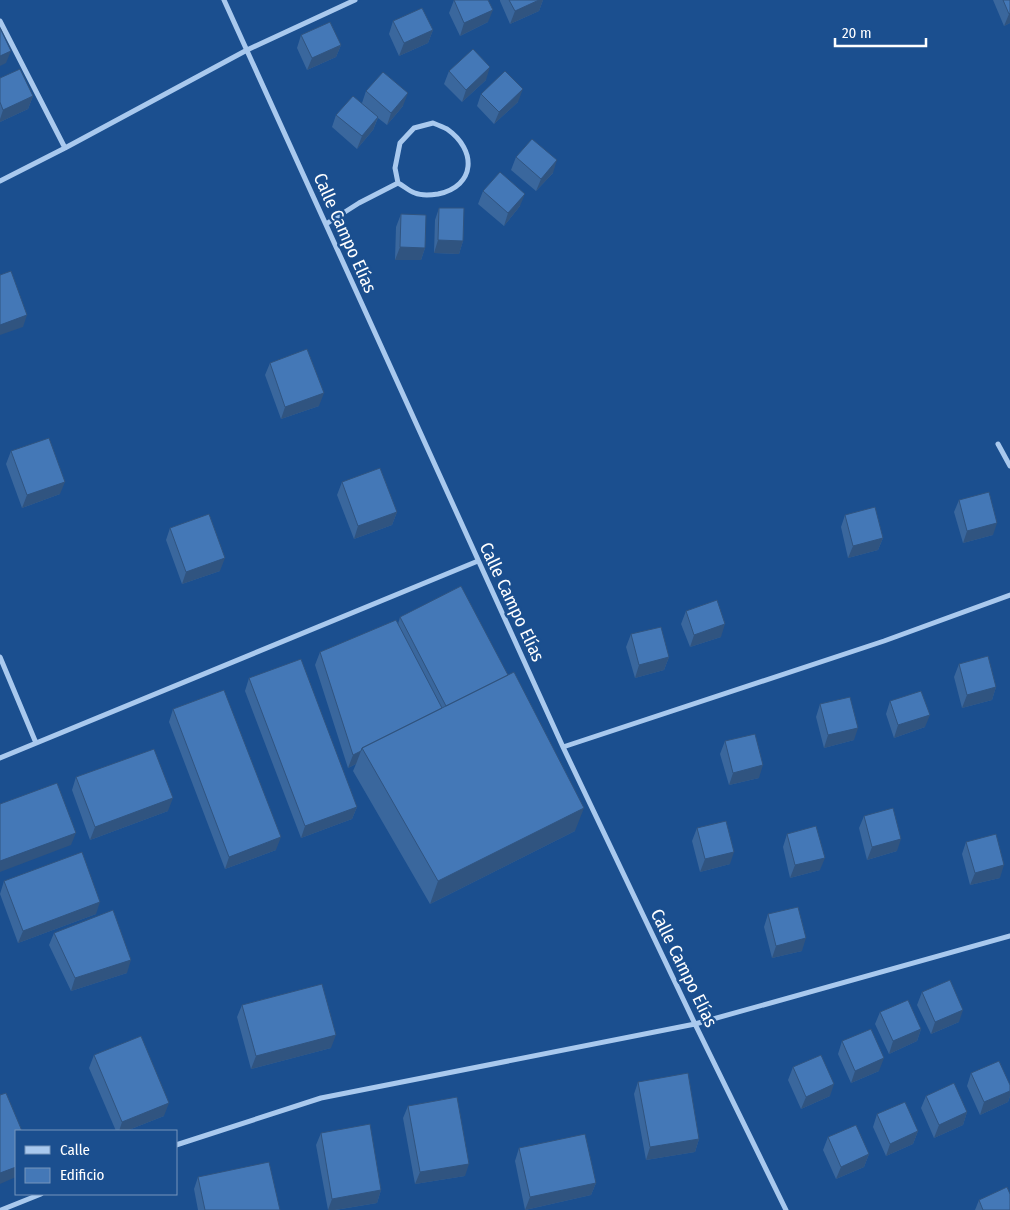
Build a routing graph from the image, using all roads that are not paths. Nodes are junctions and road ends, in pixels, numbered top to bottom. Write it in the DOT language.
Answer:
graph roads {
  1 [pos="224,0"];
  2 [pos="355,0"];
  3 [pos="0,21"];
  4 [pos="247,50"];
  5 [pos="66,148"];
  6 [pos="0,181"];
  7 [pos="398,183"];
  8 [pos="326,224"];
  9 [pos="998,444"];
  10 [pos="1010,466"];
  11 [pos="478,561"];
  12 [pos="1010,595"];
  13 [pos="0,658"];
  14 [pos="36,743"];
  15 [pos="563,747"];
  16 [pos="0,758"];
  17 [pos="1010,936"];
  18 [pos="695,1024"];
  19 [pos="178,1144"];
  20 [pos="38,1195"];
  21 [pos="1,1210"];
  22 [pos="786,1210"];
  1 -- 4 [label="street, Calle Campo Elías"];
  2 -- 4 [label="street"];
  3 -- 5 [label="street"];
  4 -- 5 [label="street"];
  4 -- 8 [label="street, Calle Campo Elías"];
  5 -- 6 [label="street"];
  7 -- 7 [label="street"];
  7 -- 8 [label="street"];
  8 -- 11 [label="street, Calle Campo Elías"];
  9 -- 10 [label="street"];
  11 -- 14 [label="street"];
  11 -- 15 [label="street, Calle Campo Elías"];
  12 -- 15 [label="street"];
  13 -- 14 [label="street"];
  14 -- 16 [label="street"];
  15 -- 18 [label="street, Calle Campo Elías"];
  17 -- 18 [label="street"];
  18 -- 19 [label="street"];
  18 -- 22 [label="street, Calle Campo Elías"];
  20 -- 21 [label="street"];
}
